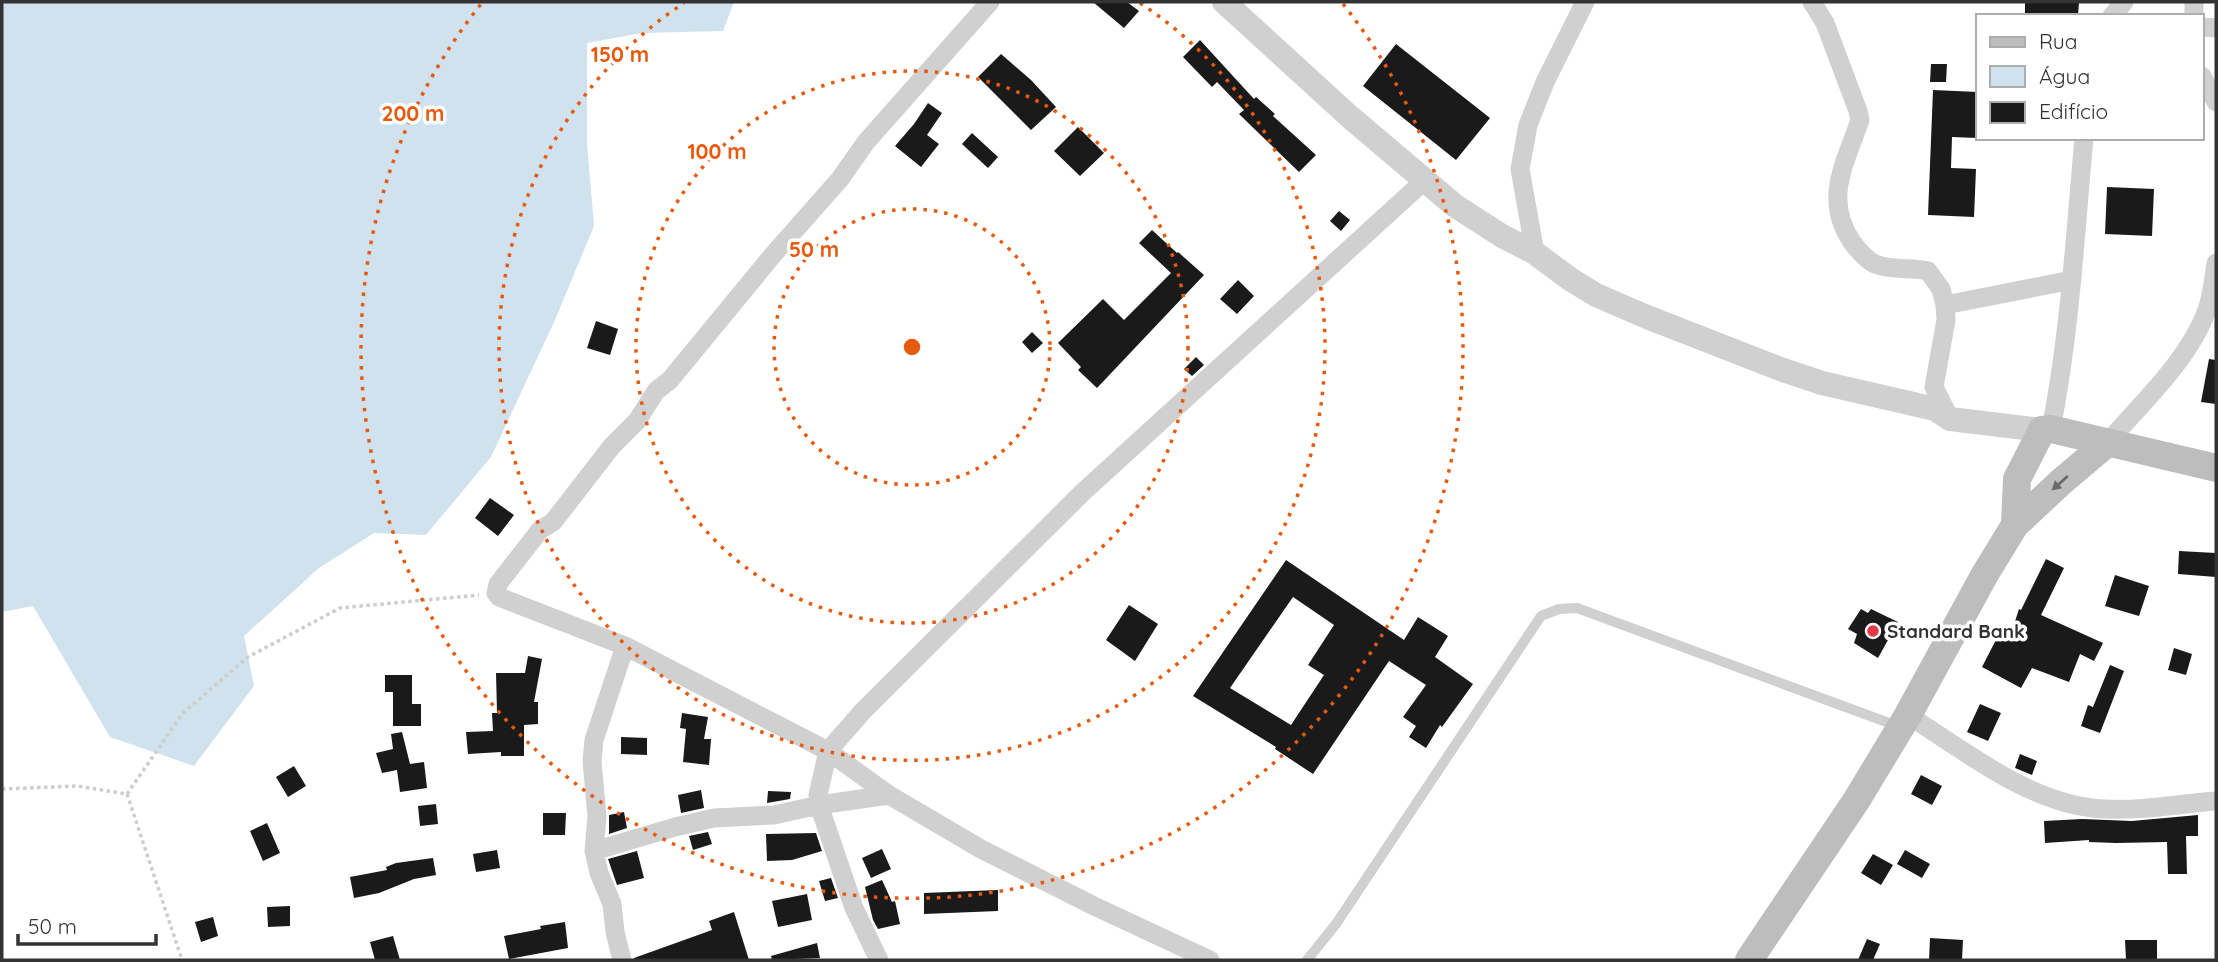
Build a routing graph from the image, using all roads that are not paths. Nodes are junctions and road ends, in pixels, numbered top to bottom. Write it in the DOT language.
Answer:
graph roads {
  1 [pos="990,2"];
  2 [pos="1224,2"];
  3 [pos="1585,2"];
  4 [pos="1812,2"];
  5 [pos="2204,80"];
  6 [pos="2216,102"];
  7 [pos="2084,140"];
  8 [pos="1424,181"];
  9 [pos="1535,253"];
  10 [pos="2216,263"];
  11 [pos="2072,280"];
  12 [pos="2214,289"];
  13 [pos="1945,305"];
  14 [pos="1950,419"];
  15 [pos="2047,430"];
  16 [pos="2107,443"];
  17 [pos="2216,468"];
  18 [pos="2015,526"];
  19 [pos="625,646"];
  20 [pos="1904,721"];
  21 [pos="828,751"];
  22 [pos="889,795"];
  23 [pos="2216,801"];
  24 [pos="819,805"];
  25 [pos="594,851"];
  26 [pos="622,960"];
  27 [pos="879,960"];
  28 [pos="1210,960"];
  29 [pos="1307,960"];
  30 [pos="1749,960"];
  1 -- 19 [label="street"];
  2 -- 8 [label="street"];
  3 -- 9 [label="street"];
  4 -- 13 [label="street"];
  5 -- 6 [label="street"];
  7 -- 11 [label="street"];
  8 -- 9 [label="street"];
  8 -- 21 [label="street"];
  9 -- 14 [label="street"];
  10 -- 12 [label="street"];
  11 -- 13 [label="street"];
  11 -- 15 [label="street"];
  12 -- 16 [label="street"];
  13 -- 14 [label="street"];
  14 -- 15 [label="street"];
  15 -- 16 [label="main road"];
  15 -- 18 [label="main road"];
  16 -- 17 [label="main road"];
  16 -- 18 [label="main road, one-way"];
  18 -- 20 [label="main road"];
  19 -- 21 [label="street"];
  19 -- 25 [label="street"];
  20 -- 23 [label="street"];
  20 -- 29 [label="lane"];
  20 -- 30 [label="main road"];
  21 -- 22 [label="street"];
  21 -- 24 [label="street"];
  22 -- 24 [label="street"];
  22 -- 28 [label="street"];
  24 -- 25 [label="street"];
  24 -- 27 [label="street"];
  25 -- 26 [label="street"];
}
